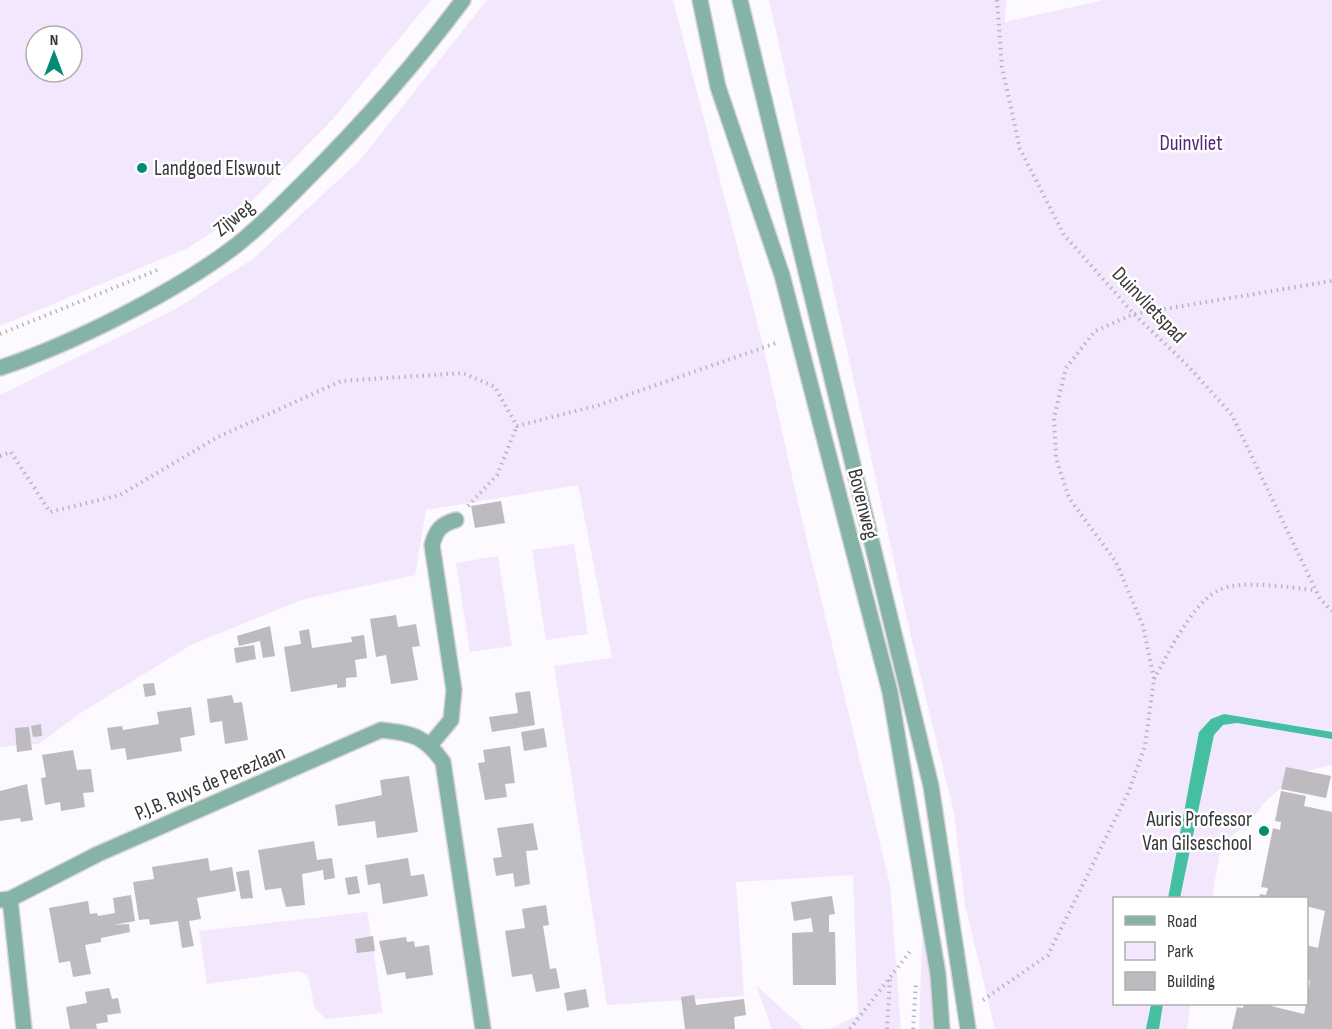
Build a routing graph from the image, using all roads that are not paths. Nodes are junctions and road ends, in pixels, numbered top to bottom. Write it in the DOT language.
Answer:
graph roads {
  1 [pos="463,0"];
  2 [pos="700,0"];
  3 [pos="740,0"];
  4 [pos="0,368"];
  5 [pos="456,520"];
  6 [pos="430,744"];
  7 [pos="5,899"];
  8 [pos="24,1029"];
  9 [pos="483,1029"];
  10 [pos="942,1029"];
  11 [pos="968,1029"];
  1 -- 4 [label="street, Zijweg"];
  2 -- 10 [label="street, Bovenweg"];
  3 -- 11 [label="street, Bovenweg"];
  5 -- 6 [label="street"];
  6 -- 7 [label="street, P.J.B. Ruys de Perezlaan"];
  6 -- 9 [label="street"];
  7 -- 8 [label="street"];
}
